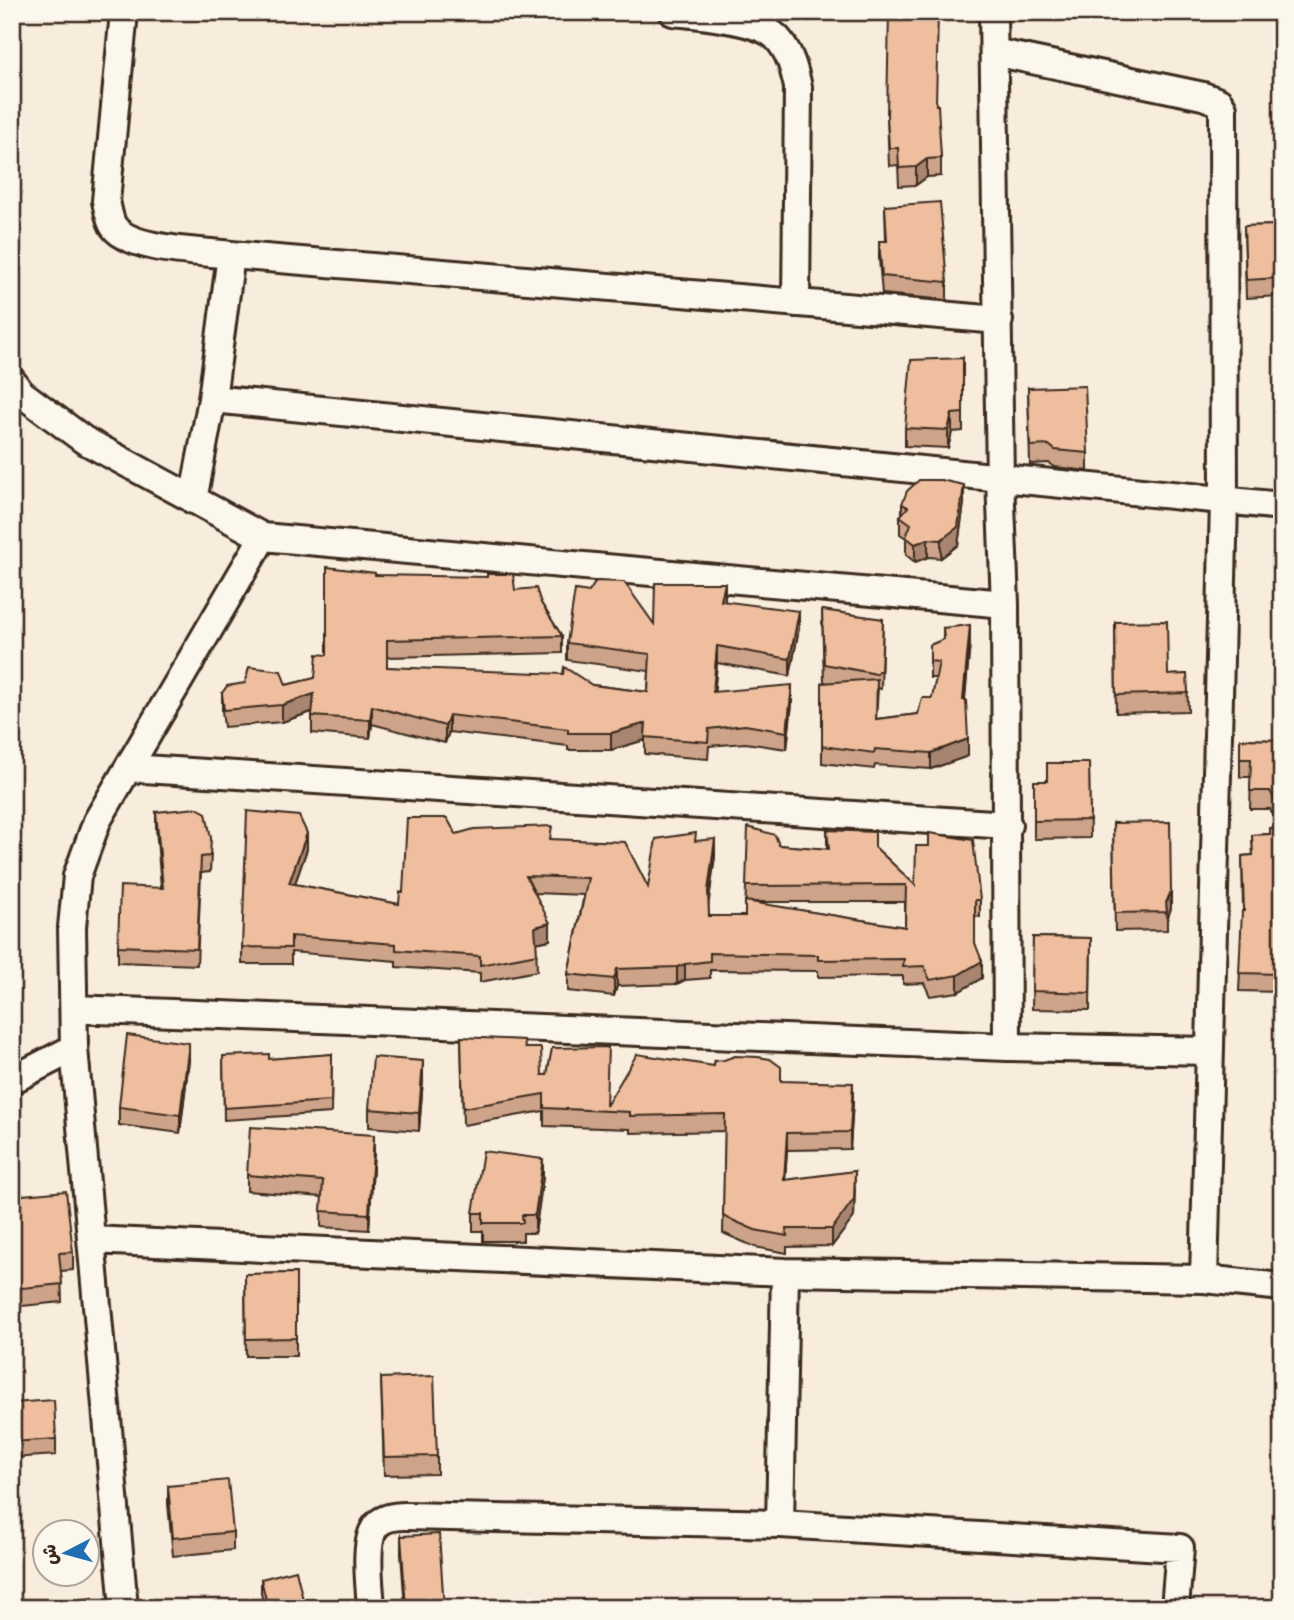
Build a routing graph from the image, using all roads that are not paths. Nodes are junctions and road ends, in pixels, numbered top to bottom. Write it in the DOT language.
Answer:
graph roads {
  1 [pos="124,12"];
  2 [pos="673,12"];
  3 [pos="993,12"];
  4 [pos="994,52"];
  5 [pos="231,255"];
  6 [pos="796,303"];
  7 [pos="999,320"];
  8 [pos="12,382"];
  9 [pos="212,399"];
  10 [pos="1000,479"];
  11 [pos="193,500"];
  12 [pos="1224,502"];
  13 [pos="1282,506"];
  14 [pos="263,537"];
  15 [pos="1005,604"];
  16 [pos="129,768"];
  17 [pos="1008,825"];
  18 [pos="74,1009"];
  19 [pos="1007,1047"];
  20 [pos="74,1048"];
  21 [pos="1210,1051"];
  22 [pos="12,1080"];
  23 [pos="91,1240"];
  24 [pos="785,1272"];
  25 [pos="1204,1279"];
  26 [pos="1282,1287"];
  27 [pos="780,1524"];
  28 [pos="124,1608"];
  29 [pos="371,1608"];
  30 [pos="1175,1608"];
  1 -- 5 [label="street"];
  2 -- 6 [label="street"];
  3 -- 4 [label="street"];
  4 -- 7 [label="street"];
  4 -- 12 [label="street"];
  5 -- 6 [label="street"];
  5 -- 9 [label="street"];
  6 -- 7 [label="street"];
  7 -- 10 [label="street"];
  8 -- 11 [label="street"];
  9 -- 10 [label="street"];
  9 -- 11 [label="street"];
  10 -- 12 [label="street"];
  10 -- 15 [label="street"];
  11 -- 14 [label="street"];
  12 -- 13 [label="street"];
  12 -- 21 [label="street"];
  14 -- 15 [label="street"];
  14 -- 16 [label="street"];
  15 -- 17 [label="street"];
  16 -- 17 [label="street"];
  16 -- 18 [label="street"];
  17 -- 19 [label="street"];
  18 -- 19 [label="street"];
  18 -- 20 [label="street"];
  19 -- 21 [label="street"];
  20 -- 22 [label="street"];
  20 -- 23 [label="street"];
  21 -- 25 [label="street"];
  23 -- 24 [label="street"];
  23 -- 28 [label="street"];
  24 -- 25 [label="street"];
  24 -- 27 [label="street"];
  25 -- 26 [label="street"];
  27 -- 29 [label="street"];
  27 -- 30 [label="street"];
}
